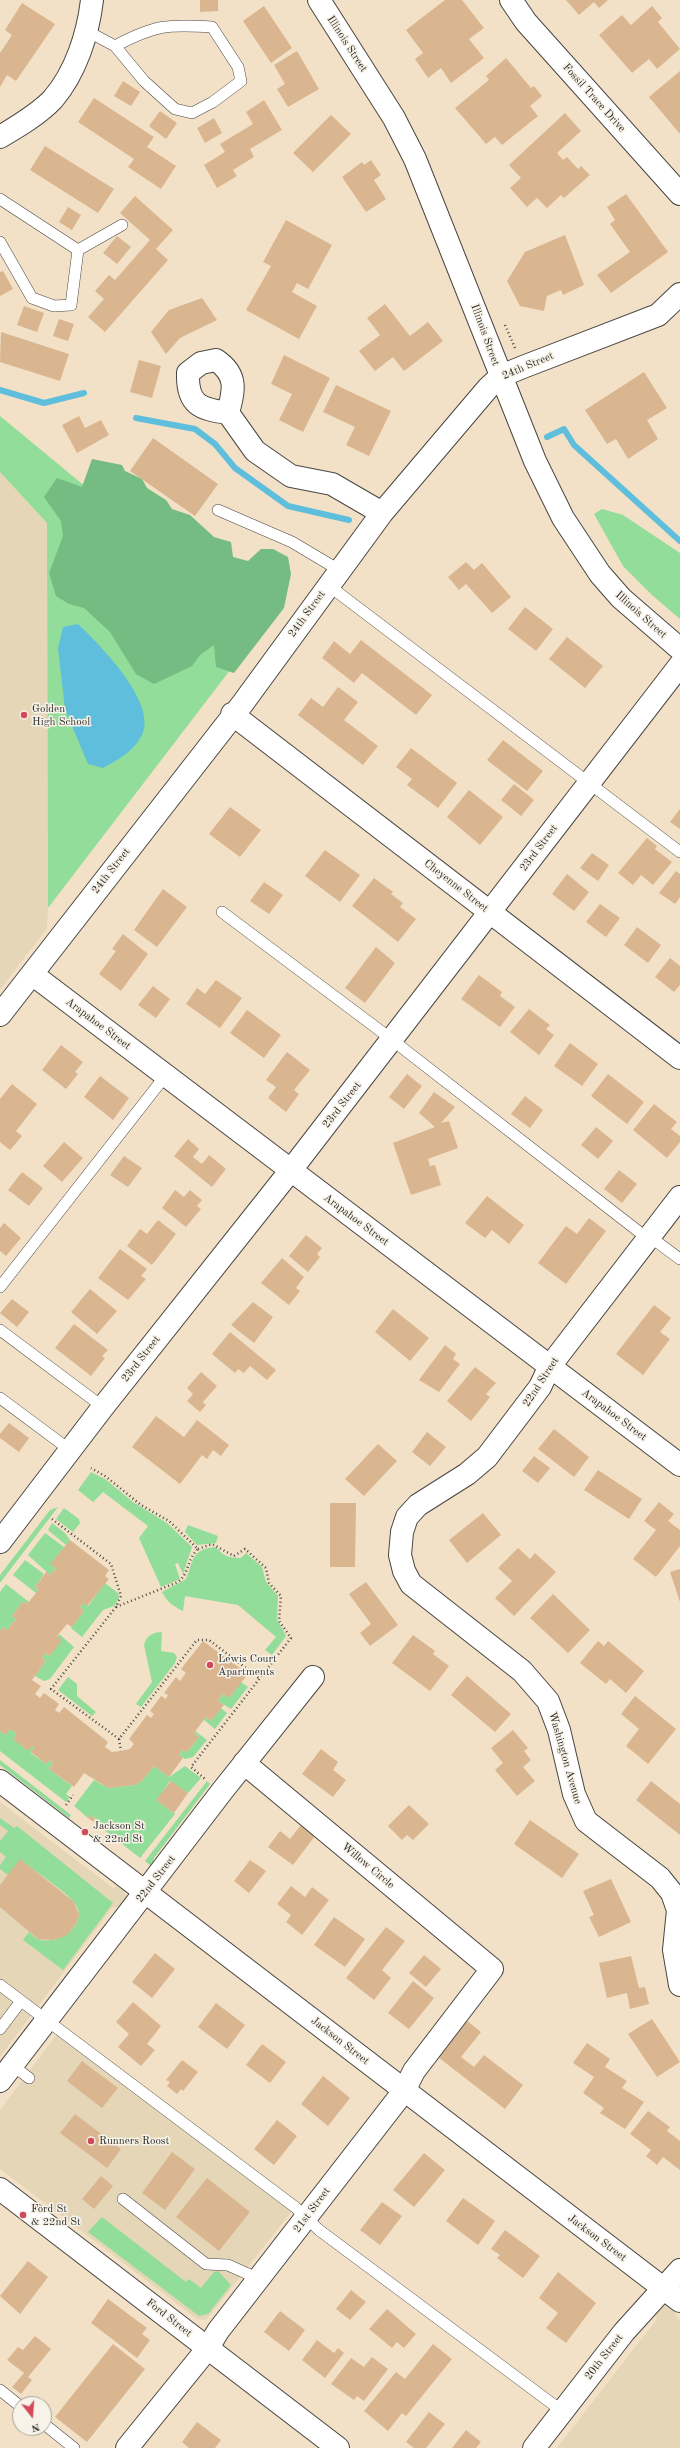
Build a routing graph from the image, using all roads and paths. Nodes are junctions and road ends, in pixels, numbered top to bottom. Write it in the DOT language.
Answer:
graph roads {
  1 [pos="319,0"];
  2 [pos="510,0"];
  3 [pos="88,1"];
  4 [pos="87,31"];
  5 [pos="115,46"];
  6 [pos="0,136"];
  7 [pos="680,194"];
  8 [pos="0,199"];
  9 [pos="122,225"];
  10 [pos="0,242"];
  11 [pos="78,250"];
  12 [pos="680,294"];
  13 [pos="501,376"];
  14 [pos="228,413"];
  15 [pos="218,510"];
  16 [pos="382,513"];
  17 [pos="334,577"];
  18 [pos="680,649"];
  19 [pos="680,665"];
  20 [pos="232,714"];
  21 [pos="589,782"];
  22 [pos="680,852"];
  23 [pos="222,912"];
  24 [pos="490,912"];
  25 [pos="32,974"];
  26 [pos="0,1015"];
  27 [pos="392,1040"];
  28 [pos="680,1058"];
  29 [pos="166,1075"];
  30 [pos="291,1170"];
  31 [pos="680,1197"];
  32 [pos="648,1237"];
  33 [pos="680,1259"];
  34 [pos="0,1287"];
  35 [pos="0,1330"];
  36 [pos="550,1366"];
  37 [pos="0,1398"];
  38 [pos="103,1407"];
  39 [pos="70,1450"];
  40 [pos="680,1465"];
  41 [pos="91,1468"];
  42 [pos="52,1519"];
  43 [pos="0,1542"];
  44 [pos="198,1549"];
  45 [pos="400,1555"];
  46 [pos="116,1607"];
  47 [pos="313,1677"];
  48 [pos="259,1678"];
  49 [pos="119,1739"];
  50 [pos="121,1751"];
  51 [pos="244,1763"];
  52 [pos="0,1781"];
  53 [pos="223,1790"];
  54 [pos="73,1795"];
  55 [pos="66,1805"];
  56 [pos="146,1892"];
  57 [pos="679,1908"];
  58 [pos="492,1969"];
  59 [pos="0,1985"];
  60 [pos="680,1985"];
  61 [pos="21,2000"];
  62 [pos="46,2020"];
  63 [pos="0,2029"];
  64 [pos="13,2075"];
  65 [pos="404,2091"];
  66 [pos="0,2189"];
  67 [pos="123,2200"];
  68 [pos="306,2216"];
  69 [pos="680,2270"];
  70 [pos="260,2279"];
  71 [pos="672,2295"];
  72 [pos="208,2348"];
  73 [pos="0,2390"];
  74 [pos="12,2400"];
  75 [pos="562,2411"];
  76 [pos="52,2430"];
  77 [pos="74,2448"];
  78 [pos="127,2448"];
  79 [pos="338,2448"];
  80 [pos="534,2448"];
  1 -- 13 [label="street, Illinois Street"];
  2 -- 7 [label="street, Fossil Trace Drive"];
  3 -- 4 [label="street"];
  4 -- 5 [label="lane"];
  4 -- 6 [label="street"];
  5 -- 5 [label="lane"];
  8 -- 11 [label="lane"];
  9 -- 11 [label="lane"];
  10 -- 11 [label="lane"];
  12 -- 13 [label="street, 24th Street"];
  13 -- 16 [label="street, 24th Street"];
  13 -- 18 [label="street, Illinois Street"];
  14 -- 16 [label="street"];
  15 -- 17 [label="lane"];
  16 -- 17 [label="street, 24th Street"];
  17 -- 20 [label="street, 24th Street"];
  17 -- 21 [label="lane"];
  19 -- 21 [label="street, 23rd Street"];
  20 -- 24 [label="street, Cheyenne Street"];
  20 -- 25 [label="street, 24th Street"];
  21 -- 22 [label="lane"];
  21 -- 24 [label="street, 23rd Street"];
  23 -- 27 [label="lane"];
  24 -- 27 [label="street, 23rd Street"];
  24 -- 28 [label="street, Cheyenne Street"];
  25 -- 26 [label="street, 24th Street"];
  25 -- 29 [label="street, Arapahoe Street"];
  27 -- 30 [label="street, 23rd Street"];
  27 -- 32 [label="lane"];
  29 -- 30 [label="street, Arapahoe Street"];
  29 -- 34 [label="lane"];
  30 -- 36 [label="street, Arapahoe Street"];
  30 -- 38 [label="street, 23rd Street"];
  31 -- 32 [label="street, 22nd Street"];
  32 -- 33 [label="lane"];
  32 -- 36 [label="street, 22nd Street"];
  35 -- 38 [label="lane"];
  36 -- 40 [label="street, Arapahoe Street"];
  36 -- 45 [label="street, 22nd Street"];
  37 -- 39 [label="lane"];
  38 -- 39 [label="street, 23rd Street"];
  39 -- 43 [label="street, 23rd Street"];
  41 -- 44 [label="path"];
  42 -- 46 [label="path"];
  44 -- 46 [label="path"];
  44 -- 48 [label="path"];
  45 -- 57 [label="street, Washington Avenue"];
  46 -- 49 [label="path"];
  47 -- 51 [label="street, 22nd Street"];
  48 -- 49 [label="path"];
  48 -- 53 [label="path"];
  49 -- 50 [label="path"];
  51 -- 53 [label="street, 22nd Street"];
  51 -- 58 [label="street, Willow Circle"];
  52 -- 56 [label="street, Jackson Street"];
  53 -- 56 [label="street, 22nd Street"];
  54 -- 55 [label="path"];
  56 -- 62 [label="street, 22nd Street"];
  56 -- 65 [label="street, Jackson Street"];
  57 -- 60 [label="street, Washington Avenue"];
  58 -- 65 [label="street, 21st Street"];
  59 -- 61 [label="lane"];
  61 -- 62 [label="lane"];
  61 -- 63 [label="lane"];
  62 -- 64 [label="street, 22nd Street"];
  62 -- 68 [label="lane"];
  65 -- 68 [label="street, 21st Street"];
  65 -- 71 [label="street, Jackson Street"];
  66 -- 72 [label="street, Ford Street"];
  67 -- 70 [label="lane"];
  68 -- 70 [label="street, 21st Street"];
  68 -- 75 [label="lane"];
  69 -- 71 [label="street, 20th Street"];
  70 -- 72 [label="street, 21st Street"];
  71 -- 75 [label="street, 20th Street"];
  72 -- 78 [label="street, 21st Street"];
  72 -- 79 [label="street, Ford Street"];
  73 -- 74 [label="lane"];
  75 -- 80 [label="street, 20th Street"];
  76 -- 77 [label="lane"];
}
